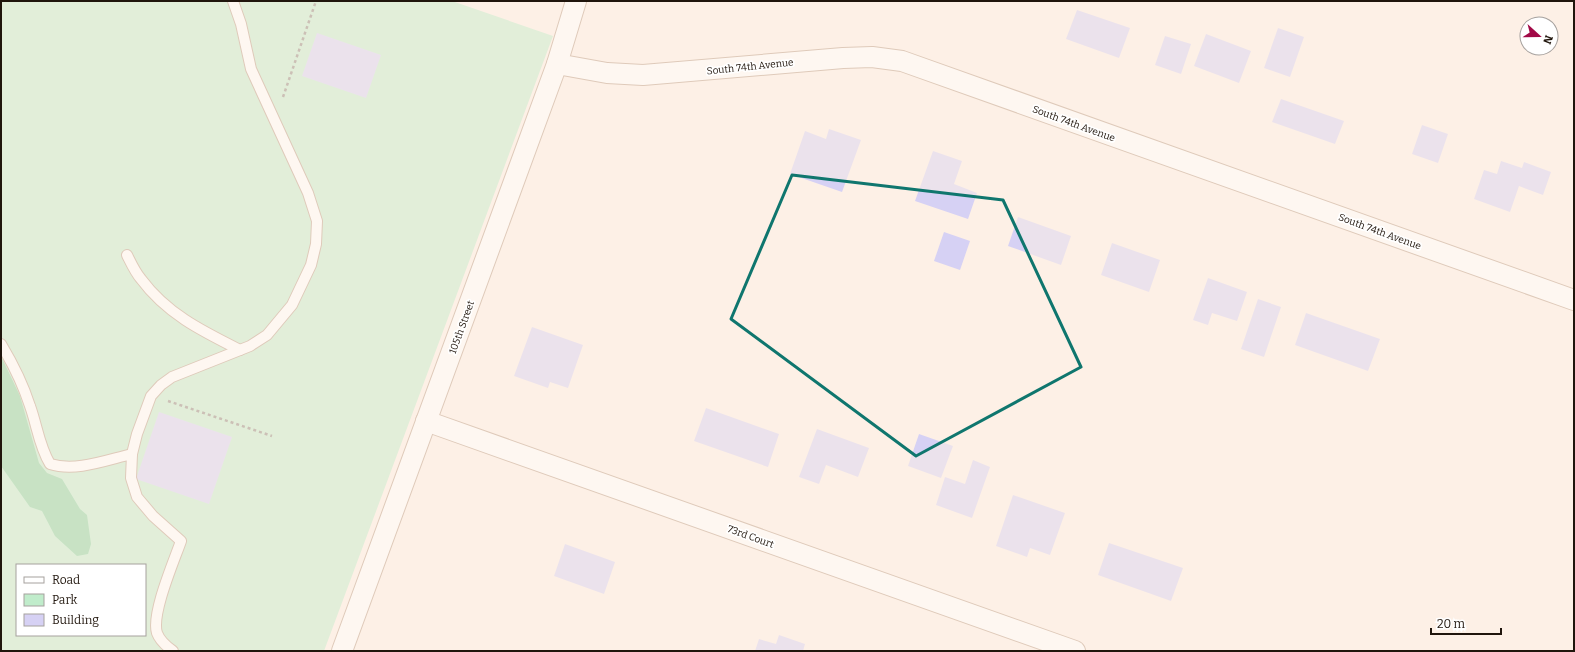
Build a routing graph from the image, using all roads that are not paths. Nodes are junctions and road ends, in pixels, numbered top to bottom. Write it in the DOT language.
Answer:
graph roads {
  1 [pos="233,1"];
  2 [pos="576,1"];
  3 [pos="557,64"];
  4 [pos="127,255"];
  5 [pos="1574,300"];
  6 [pos="1,344"];
  7 [pos="240,350"];
  8 [pos="426,421"];
  9 [pos="132,454"];
  10 [pos="173,651"];
  11 [pos="342,651"];
  12 [pos="1075,651"];
  1 -- 7 [label="lane"];
  2 -- 3 [label="street, 105th Street"];
  3 -- 5 [label="street, South 74th Avenue"];
  3 -- 8 [label="street, 105th Street"];
  4 -- 7 [label="lane"];
  6 -- 9 [label="lane"];
  7 -- 9 [label="lane"];
  8 -- 11 [label="street, 105th Street"];
  8 -- 12 [label="street, 73rd Court"];
  9 -- 10 [label="lane"];
}
